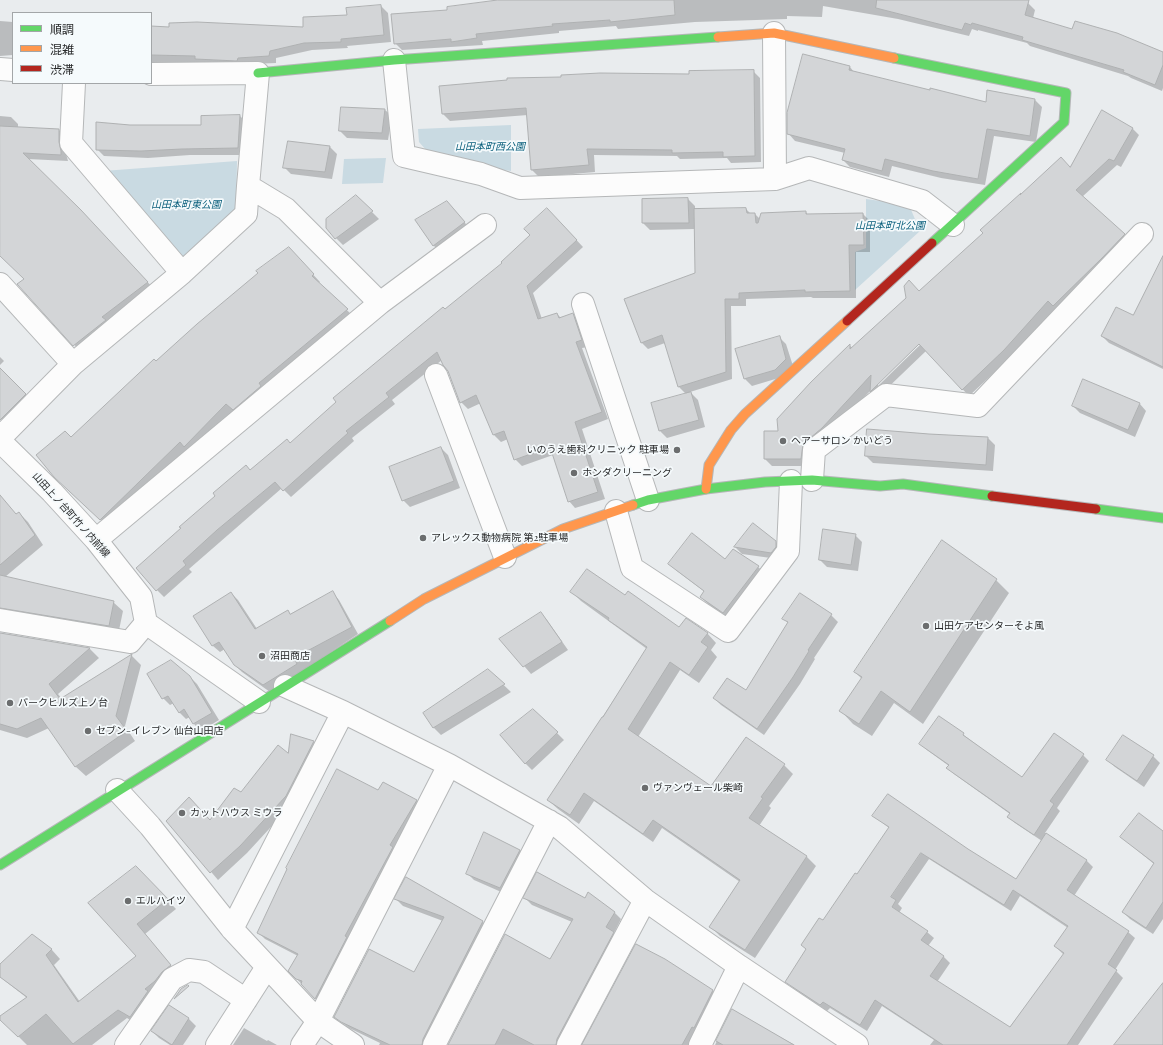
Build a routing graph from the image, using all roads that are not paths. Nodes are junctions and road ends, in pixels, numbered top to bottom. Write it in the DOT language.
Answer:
graph roads {
  1 [pos="774,33"];
  2 [pos="394,60"];
  3 [pos="0,69"];
  4 [pos="12,70"];
  5 [pos="258,73"];
  6 [pos="152,74"];
  7 [pos="74,84"];
  8 [pos="775,179"];
  9 [pos="248,186"];
  10 [pos="485,225"];
  11 [pos="952,225"];
  12 [pos="1142,234"];
  13 [pos="182,273"];
  14 [pos="0,284"];
  15 [pos="380,303"];
  16 [pos="583,304"];
  17 [pos="73,364"];
  18 [pos="436,375"];
  19 [pos="0,439"];
  20 [pos="801,481"];
  21 [pos="706,489"];
  22 [pos="648,500"];
  23 [pos="616,511"];
  24 [pos="1163,518"];
  25 [pos="96,540"];
  26 [pos="504,557"];
  27 [pos="0,620"];
  28 [pos="146,623"];
  29 [pos="285,686"];
  30 [pos="259,702"];
  31 [pos="343,712"];
  32 [pos="449,765"];
  33 [pos="117,790"];
  34 [pos="549,821"];
  35 [pos="0,865"];
  36 [pos="645,900"];
  37 [pos="232,929"];
  38 [pos="738,966"];
  39 [pos="267,967"];
  40 [pos="246,1000"];
  41 [pos="318,1021"];
  42 [pos="834,1039"];
  43 [pos="126,1045"];
  44 [pos="217,1045"];
  45 [pos="302,1045"];
  46 [pos="353,1045"];
  47 [pos="434,1045"];
  48 [pos="568,1045"];
  49 [pos="700,1045"];
  50 [pos="857,1045"];
  1 -- 2 [label="street"];
  1 -- 8 [label="street"];
  1 -- 11 [label="street"];
  2 -- 5 [label="street"];
  2 -- 8 [label="street"];
  3 -- 4 [label="street"];
  5 -- 6 [label="street"];
  5 -- 9 [label="street"];
  7 -- 13 [label="street"];
  8 -- 11 [label="street"];
  9 -- 13 [label="street"];
  9 -- 15 [label="street"];
  10 -- 15 [label="street"];
  11 -- 21 [label="street"];
  12 -- 20 [label="street"];
  13 -- 17 [label="street"];
  14 -- 17 [label="street"];
  15 -- 25 [label="street"];
  16 -- 22 [label="street"];
  17 -- 19 [label="street"];
  18 -- 26 [label="street"];
  19 -- 25 [label="street, 山田上ノ台町竹ノ内前線"];
  20 -- 21 [label="street"];
  20 -- 23 [label="street"];
  20 -- 24 [label="street"];
  21 -- 22 [label="street"];
  22 -- 23 [label="street"];
  23 -- 26 [label="street"];
  25 -- 28 [label="street, 山田上ノ台町竹ノ内前線"];
  26 -- 29 [label="street"];
  27 -- 28 [label="street"];
  28 -- 30 [label="street"];
  29 -- 30 [label="street"];
  29 -- 31 [label="street"];
  30 -- 33 [label="street"];
  31 -- 32 [label="street"];
  31 -- 37 [label="street"];
  32 -- 34 [label="street"];
  32 -- 41 [label="street"];
  33 -- 35 [label="street"];
  33 -- 37 [label="street"];
  34 -- 36 [label="street"];
  34 -- 47 [label="street"];
  36 -- 38 [label="street"];
  36 -- 48 [label="street"];
  37 -- 39 [label="street"];
  38 -- 42 [label="street"];
  38 -- 49 [label="street"];
  39 -- 40 [label="street"];
  39 -- 41 [label="street"];
  40 -- 43 [label="street"];
  40 -- 44 [label="street"];
  41 -- 45 [label="street"];
  41 -- 46 [label="street"];
  42 -- 50 [label="street"];
}
